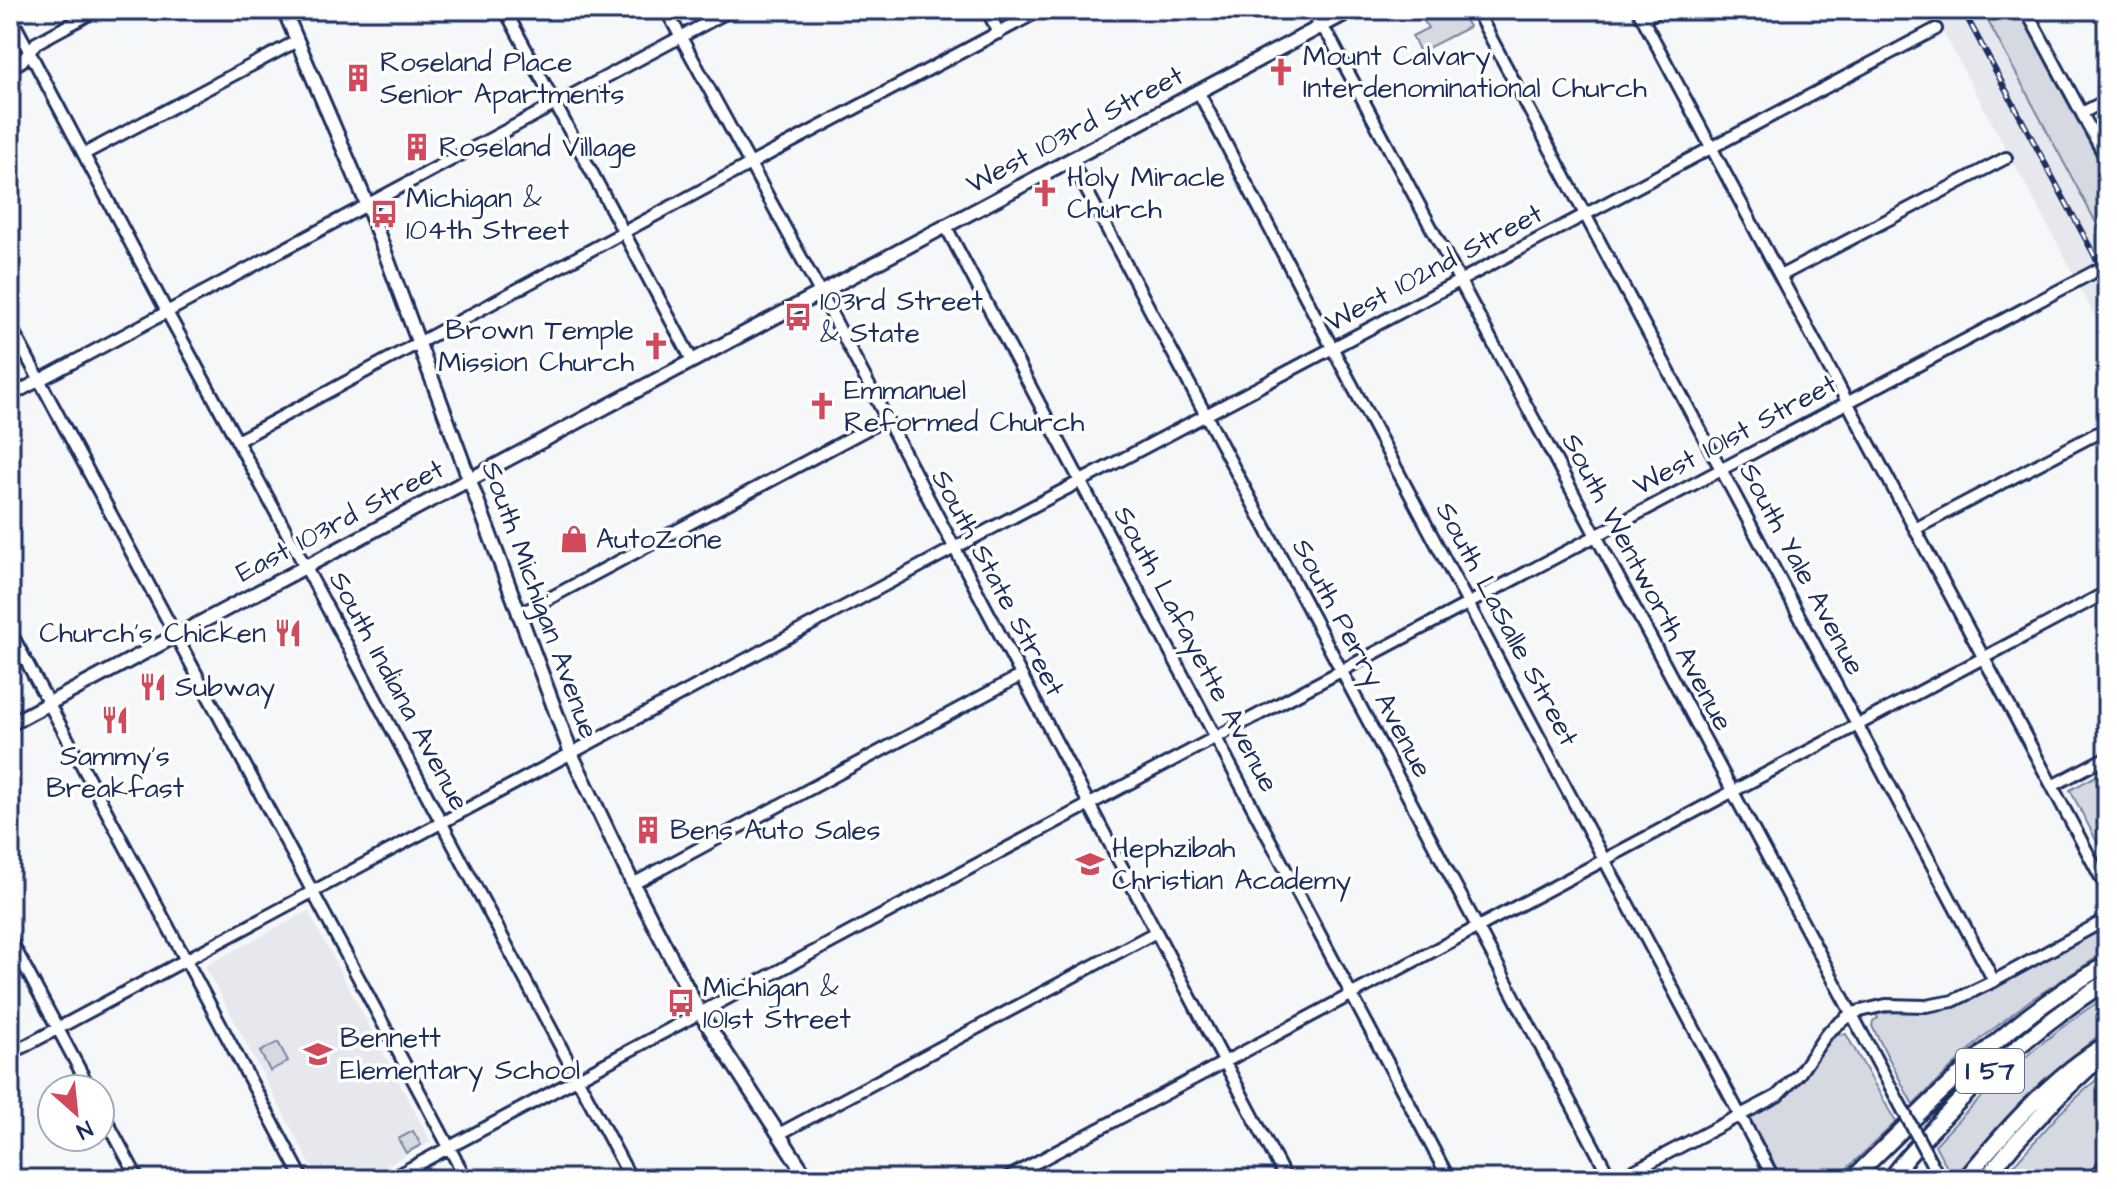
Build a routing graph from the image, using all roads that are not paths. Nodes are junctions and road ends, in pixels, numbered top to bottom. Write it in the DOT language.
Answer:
graph roads {
  1 [pos="97,10"];
  2 [pos="284,10"];
  3 [pos="505,10"];
  4 [pos="666,10"];
  5 [pos="731,10"];
  6 [pos="987,10"];
  7 [pos="1041,10"];
  8 [pos="1309,10"];
  9 [pos="1352,10"];
  10 [pos="1476,10"];
  11 [pos="1660,10"];
  12 [pos="2026,10"];
  13 [pos="10,15"];
  14 [pos="1640,15"];
  15 [pos="1321,26"];
  16 [pos="1936,29"];
  17 [pos="999,33"];
  18 [pos="681,37"];
  19 [pos="297,41"];
  20 [pos="30,51"];
  21 [pos="10,68"];
  22 [pos="1198,91"];
  23 [pos="2107,100"];
  24 [pos="555,104"];
  25 [pos="2082,113"];
  26 [pos="1711,148"];
  27 [pos="84,154"];
  28 [pos="2006,158"];
  29 [pos="1070,159"];
  30 [pos="2107,160"];
  31 [pos="750,164"];
  32 [pos="367,204"];
  33 [pos="1585,214"];
  34 [pos="945,225"];
  35 [pos="624,232"];
  36 [pos="2107,265"];
  37 [pos="1780,276"];
  38 [pos="1459,281"];
  39 [pos="820,292"];
  40 [pos="167,312"];
  41 [pos="10,325"];
  42 [pos="420,344"];
  43 [pos="1332,349"];
  44 [pos="692,360"];
  45 [pos="40,380"];
  46 [pos="10,396"];
  47 [pos="1848,403"];
  48 [pos="1206,415"];
  49 [pos="886,419"];
  50 [pos="2107,428"];
  51 [pos="237,441"];
  52 [pos="1722,469"];
  53 [pos="469,479"];
  54 [pos="1081,482"];
  55 [pos="1915,529"];
  56 [pos="1596,536"];
  57 [pos="954,548"];
  58 [pos="305,566"];
  59 [pos="2107,592"];
  60 [pos="1469,603"];
  61 [pos="518,615"];
  62 [pos="10,631"];
  63 [pos="177,635"];
  64 [pos="1984,658"];
  65 [pos="1342,671"];
  66 [pos="1020,676"];
  67 [pos="49,704"];
  68 [pos="10,724"];
  69 [pos="1857,725"];
  70 [pos="1216,738"];
  71 [pos="571,753"];
  72 [pos="2107,757"];
  73 [pos="2052,786"];
  74 [pos="1732,791"];
  75 [pos="1088,805"];
  76 [pos="442,823"];
  77 [pos="1604,859"];
  78 [pos="633,884"];
  79 [pos="2107,889"];
  80 [pos="314,892"];
  81 [pos="2107,919"];
  82 [pos="1477,927"];
  83 [pos="1156,932"];
  84 [pos="10,939"];
  85 [pos="186,960"];
  86 [pos="2107,964"];
  87 [pos="1994,981"];
  88 [pos="2107,981"];
  89 [pos="1351,994"];
  90 [pos="700,1013"];
  91 [pos="1852,1013"];
  92 [pos="58,1029"];
  93 [pos="2107,1044"];
  94 [pos="2107,1051"];
  95 [pos="10,1054"];
  96 [pos="1224,1061"];
  97 [pos="81,1073"];
  98 [pos="578,1078"];
  99 [pos="1740,1115"];
  100 [pos="779,1134"];
  101 [pos="116,1138"];
  102 [pos="449,1147"];
  103 [pos="2107,1162"];
  104 [pos="2096,1177"];
  105 [pos="138,1179"];
  106 [pos="303,1179"];
  107 [pos="390,1179"];
  108 [pos="466,1179"];
  109 [pos="631,1179"];
  110 [pos="808,1179"];
  111 [pos="1005,1179"];
  112 [pos="1286,1179"];
  113 [pos="1449,1179"];
  114 [pos="1611,1179"];
  115 [pos="1618,1179"];
  116 [pos="1774,1179"];
  117 [pos="1852,1179"];
  118 [pos="1890,1179"];
  119 [pos="1940,1179"];
  120 [pos="1965,1179"];
  121 [pos="1985,1179"];
  1 -- 20 [label="street"];
  2 -- 19 [label="main road, South Michigan Avenue"];
  3 -- 24 [label="street"];
  4 -- 18 [label="street, South State Street"];
  5 -- 18 [label="street"];
  6 -- 17 [label="street"];
  7 -- 17 [label="street"];
  8 -- 15 [label="street, South Wentworth Avenue"];
  9 -- 15 [label="main road, West 103rd Street"];
  10 -- 33 [label="street, South Yale Avenue"];
  11 -- 14 [label="street"];
  12 -- 25 [label="street"];
  13 -- 20 [label="street, South Indiana Avenue"];
  14 -- 26 [label="street"];
  15 -- 22 [label="main road, West 103rd Street"];
  15 -- 38 [label="street, South Wentworth Avenue"];
  16 -- 26 [label="street, West 102nd Street"];
  17 -- 31 [label="street"];
  18 -- 24 [label="street"];
  18 -- 31 [label="street, South State Street"];
  19 -- 27 [label="street"];
  19 -- 32 [label="main road, South Michigan Avenue"];
  20 -- 21 [label="street"];
  20 -- 27 [label="street, South Indiana Avenue"];
  22 -- 29 [label="main road, West 103rd Street"];
  22 -- 43 [label="street, South LaSalle Street"];
  23 -- 25 [label="street"];
  24 -- 32 [label="street"];
  24 -- 35 [label="street"];
  25 -- 30 [label="street"];
  26 -- 33 [label="street, West 102nd Street"];
  26 -- 37 [label="street"];
  27 -- 40 [label="street, South Indiana Avenue"];
  28 -- 37 [label="street"];
  29 -- 34 [label="main road, West 103rd Street"];
  29 -- 48 [label="street, South Perry Avenue"];
  31 -- 35 [label="street"];
  31 -- 39 [label="street, South State Street"];
  32 -- 40 [label="street"];
  32 -- 42 [label="main road, South Michigan Avenue"];
  33 -- 38 [label="street, West 102nd Street"];
  33 -- 52 [label="street, South Yale Avenue"];
  34 -- 39 [label="main road, West 103rd Street"];
  34 -- 54 [label="street, South Lafayette Avenue"];
  35 -- 42 [label="street"];
  35 -- 44 [label="street"];
  36 -- 47 [label="street, West 101st Street"];
  37 -- 47 [label="street"];
  38 -- 43 [label="street, West 102nd Street"];
  38 -- 56 [label="street, South Wentworth Avenue"];
  39 -- 44 [label="main road, East 103rd Street"];
  39 -- 49 [label="street, South State Street"];
  40 -- 45 [label="street"];
  40 -- 51 [label="street, South Indiana Avenue"];
  41 -- 45 [label="street"];
  42 -- 51 [label="street"];
  42 -- 53 [label="main road, South Michigan Avenue"];
  43 -- 48 [label="street, West 102nd Street"];
  43 -- 60 [label="street, South LaSalle Street"];
  44 -- 53 [label="main road, East 103rd Street"];
  45 -- 46 [label="street"];
  45 -- 63 [label="street"];
  47 -- 52 [label="street, West 101st Street"];
  47 -- 55 [label="street"];
  48 -- 54 [label="street, West 102nd Street"];
  48 -- 65 [label="street, South Perry Avenue"];
  49 -- 57 [label="street, South State Street"];
  49 -- 61 [label="street"];
  50 -- 55 [label="street"];
  51 -- 58 [label="street, South Indiana Avenue"];
  52 -- 56 [label="street, West 101st Street"];
  52 -- 69 [label="street, South Yale Avenue"];
  53 -- 58 [label="main road, East 103rd Street"];
  53 -- 61 [label="main road, South Michigan Avenue"];
  54 -- 57 [label="street, West 102nd Street"];
  54 -- 70 [label="street, South Lafayette Avenue"];
  55 -- 64 [label="street"];
  56 -- 60 [label="street, West 101st Street"];
  56 -- 74 [label="street, South Wentworth Avenue"];
  57 -- 66 [label="street, South State Street"];
  57 -- 71 [label="street, West 102nd Street"];
  58 -- 63 [label="main road, East 103rd Street"];
  58 -- 76 [label="street, South Indiana Avenue"];
  59 -- 64 [label="street"];
  60 -- 65 [label="street, West 101st Street"];
  60 -- 77 [label="street, South LaSalle Street"];
  61 -- 71 [label="main road, South Michigan Avenue"];
  62 -- 67 [label="street"];
  63 -- 67 [label="main road, East 103rd Street"];
  63 -- 80 [label="street"];
  64 -- 69 [label="street"];
  64 -- 73 [label="street"];
  65 -- 70 [label="street, West 101st Street"];
  65 -- 82 [label="street, South Perry Avenue"];
  66 -- 75 [label="street, South State Street"];
  66 -- 78 [label="street"];
  67 -- 68 [label="main road, East 103rd Street"];
  67 -- 85 [label="street"];
  69 -- 74 [label="street"];
  69 -- 87 [label="street, South Yale Avenue"];
  70 -- 75 [label="street, West 101st Street"];
  70 -- 89 [label="street, South Lafayette Avenue"];
  71 -- 76 [label="street, West 102nd Street"];
  71 -- 78 [label="main road, South Michigan Avenue"];
  72 -- 73 [label="street"];
  73 -- 79 [label="street"];
  74 -- 77 [label="street"];
  74 -- 91 [label="street, South Wentworth Avenue"];
  75 -- 83 [label="street, South State Street"];
  75 -- 90 [label="street, West 101st Street"];
  76 -- 80 [label="street, West 102nd Street"];
  76 -- 98 [label="street, South Indiana Avenue"];
  77 -- 82 [label="street"];
  77 -- 99 [label="street, South LaSalle Street"];
  78 -- 90 [label="main road, South Michigan Avenue"];
  80 -- 85 [label="street, West 102nd Street"];
  80 -- 102 [label="street"];
  81 -- 87 [label="street"];
  82 -- 89 [label="street"];
  82 -- 114 [label="street, South Perry Avenue"];
  83 -- 96 [label="street, South State Street"];
  83 -- 100 [label="street"];
  84 -- 92 [label="street"];
  85 -- 92 [label="street, West 102nd Street"];
  85 -- 106 [label="street"];
  86 -- 117 [label="highway"];
  87 -- 91 [label="street"];
  88 -- 118 [label="highway, I 57"];
  89 -- 96 [label="street"];
  89 -- 113 [label="street, South Lafayette Avenue"];
  90 -- 98 [label="street, West 101st Street"];
  90 -- 100 [label="main road, South Michigan Avenue"];
  91 -- 99 [label="street"];
  91 -- 119 [label="street, South Wentworth Avenue, bridge"];
  92 -- 95 [label="street, West 102nd Street"];
  92 -- 97 [label="street"];
  93 -- 120 [label="highway"];
  94 -- 121 [label="highway, I 57"];
  96 -- 111 [label="street"];
  96 -- 112 [label="street, South State Street"];
  98 -- 102 [label="street, West 101st Street"];
  98 -- 109 [label="street, South Indiana Avenue"];
  99 -- 115 [label="street"];
  99 -- 116 [label="street, South LaSalle Street"];
  100 -- 110 [label="main road, South Michigan Avenue"];
  101 -- 105 [label="street"];
  102 -- 107 [label="street, West 101st Street"];
  102 -- 108 [label="street"];
  103 -- 104 [label="street"];
}
